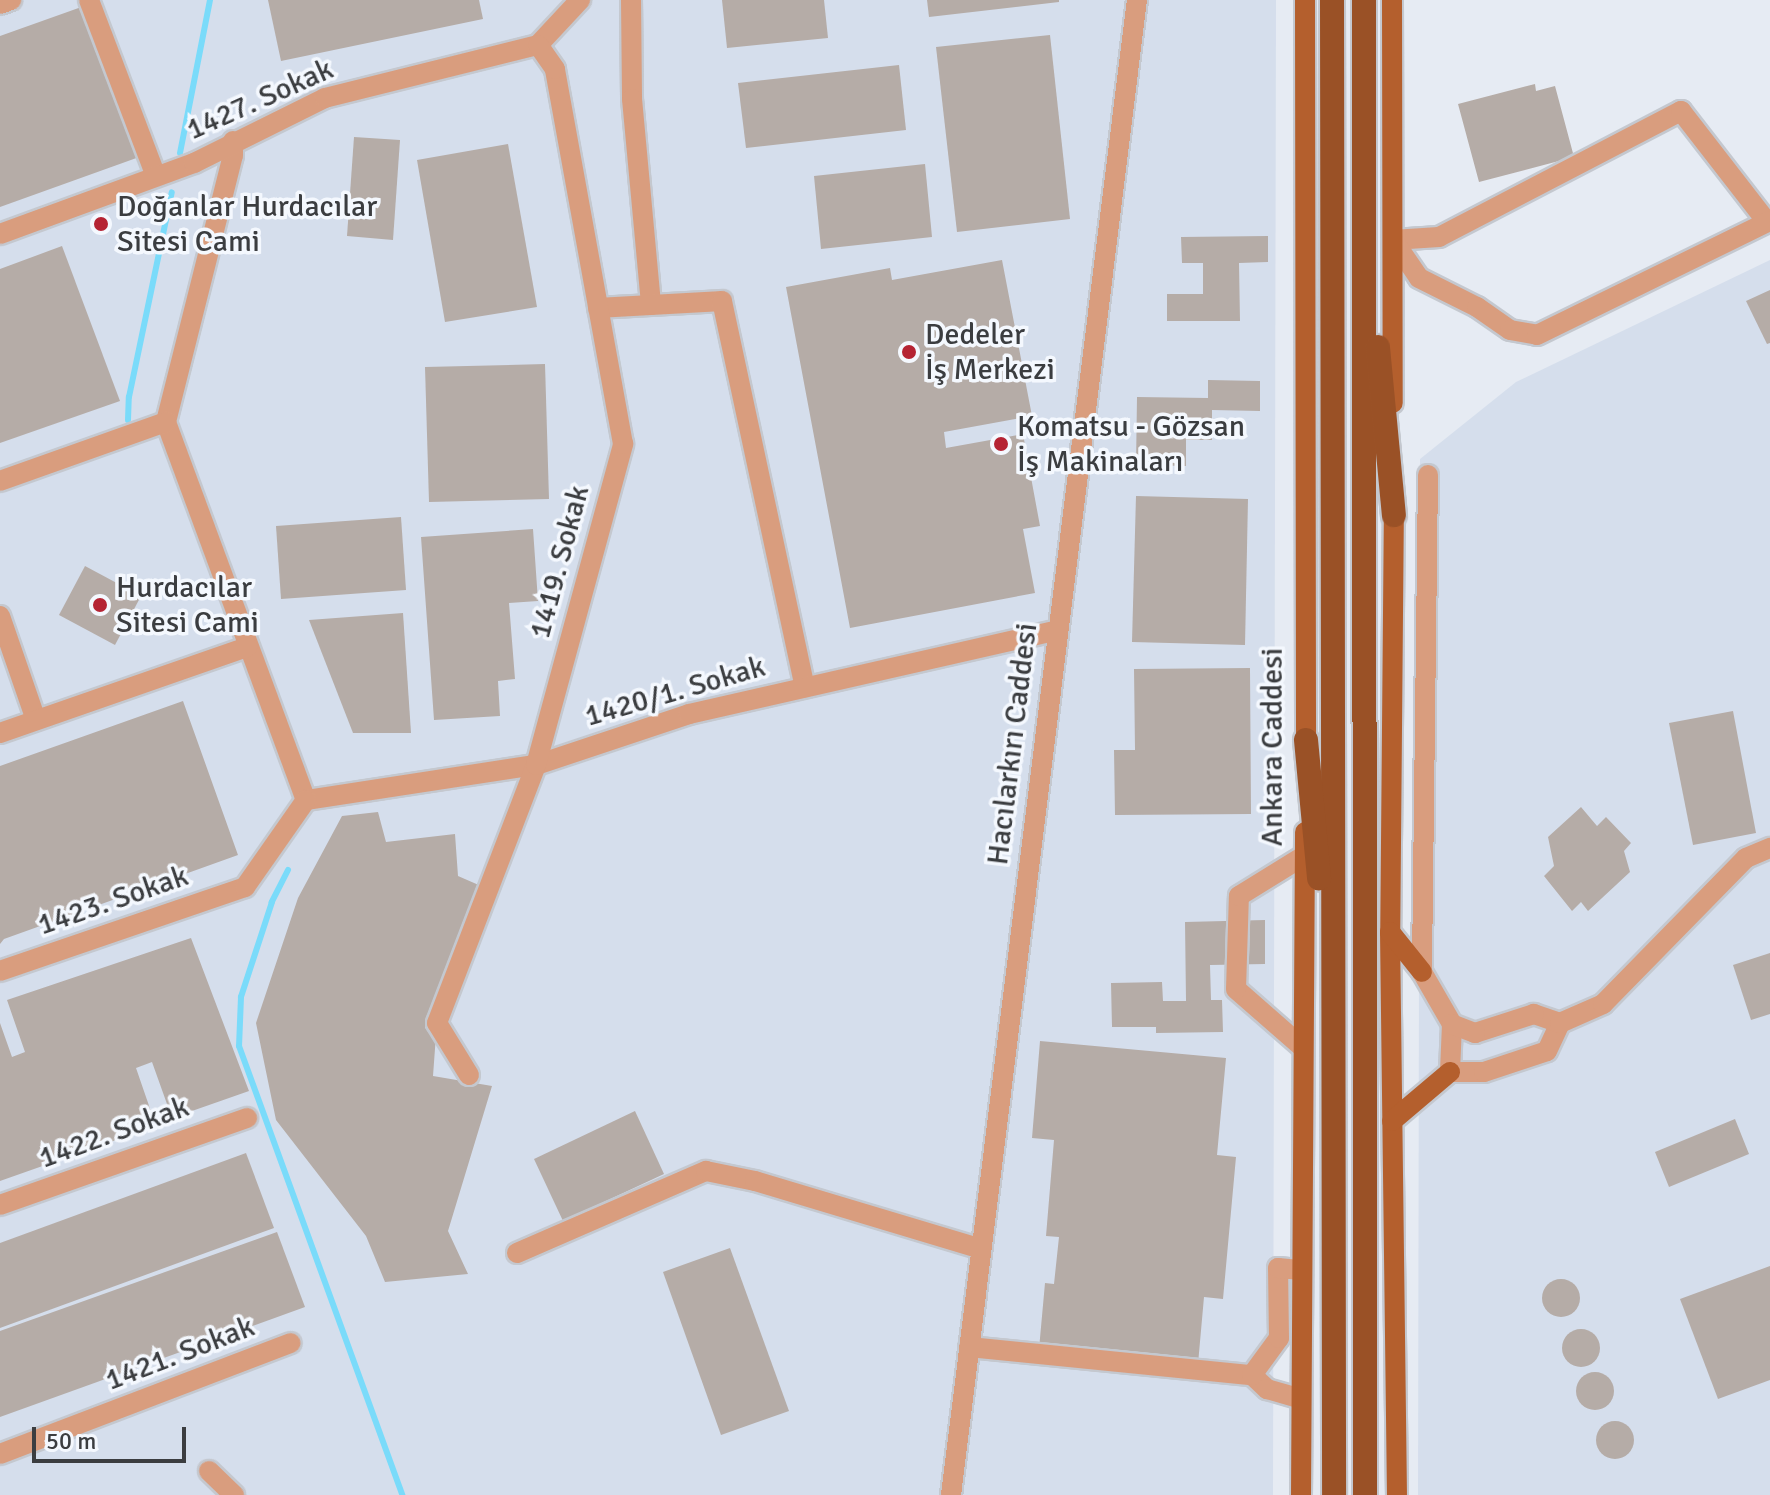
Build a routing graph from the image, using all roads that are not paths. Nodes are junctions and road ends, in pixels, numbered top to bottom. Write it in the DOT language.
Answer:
graph roads {
  1 [pos="11,0"];
  2 [pos="89,0"];
  3 [pos="580,0"];
  4 [pos="631,0"];
  5 [pos="1137,0"];
  6 [pos="1305,0"];
  7 [pos="1332,0"];
  8 [pos="1364,0"];
  9 [pos="1392,0"];
  10 [pos="0,4"];
  11 [pos="538,45"];
  12 [pos="233,141"];
  13 [pos="156,176"];
  14 [pos="1364,190"];
  15 [pos="1768,222"];
  16 [pos="0,234"];
  17 [pos="1393,240"];
  18 [pos="651,305"];
  19 [pos="598,308"];
  20 [pos="166,422"];
  21 [pos="1428,475"];
  22 [pos="0,481"];
  23 [pos="1394,515"];
  24 [pos="0,616"];
  25 [pos="1058,630"];
  26 [pos="247,647"];
  27 [pos="805,687"];
  28 [pos="36,720"];
  29 [pos="0,733"];
  30 [pos="1306,740"];
  31 [pos="536,765"];
  32 [pos="306,800"];
  33 [pos="1770,848"];
  34 [pos="1305,855"];
  35 [pos="1390,932"];
  36 [pos="0,971"];
  37 [pos="1422,972"];
  38 [pos="1333,1023"];
  39 [pos="1560,1023"];
  40 [pos="1452,1024"];
  41 [pos="1301,1046"];
  42 [pos="1450,1072"];
  43 [pos="469,1075"];
  44 [pos="247,1118"];
  45 [pos="1392,1121"];
  46 [pos="0,1205"];
  47 [pos="981,1249"];
  48 [pos="517,1253"];
  49 [pos="1302,1270"];
  50 [pos="291,1343"];
  51 [pos="969,1347"];
  52 [pos="1252,1375"];
  53 [pos="1299,1398"];
  54 [pos="0,1454"];
  55 [pos="209,1471"];
  56 [pos="234,1495"];
  57 [pos="951,1495"];
  58 [pos="1301,1495"];
  59 [pos="1334,1495"];
  60 [pos="1365,1495"];
  61 [pos="1397,1495"];
  1 -- 10 [label="street"];
  2 -- 13 [label="street"];
  3 -- 11 [label="street"];
  4 -- 18 [label="street"];
  5 -- 25 [label="street, Hacılarkırı Caddesi"];
  6 -- 30 [label="main road, Ankara Caddesi"];
  7 -- 38 [label="highway, Ankara Caddesi"];
  8 -- 14 [label="highway"];
  9 -- 17 [label="main road"];
  11 -- 12 [label="street, 1427. Sokak"];
  11 -- 19 [label="street, 1419. Sokak"];
  12 -- 13 [label="street, 1427. Sokak"];
  12 -- 20 [label="street"];
  13 -- 16 [label="street, 1427. Sokak"];
  14 -- 23 [label="highway"];
  14 -- 60 [label="highway"];
  15 -- 17 [label="street"];
  15 -- 17 [label="street"];
  17 -- 23 [label="main road"];
  18 -- 19 [label="street"];
  18 -- 27 [label="street"];
  19 -- 31 [label="street, 1419. Sokak"];
  20 -- 22 [label="street"];
  20 -- 26 [label="street"];
  21 -- 37 [label="street"];
  23 -- 35 [label="main road"];
  24 -- 28 [label="street"];
  25 -- 27 [label="street, 1420/1. Sokak"];
  25 -- 47 [label="street, Hacılarkırı Caddesi"];
  26 -- 28 [label="street"];
  26 -- 32 [label="street"];
  27 -- 31 [label="street, 1420/1. Sokak"];
  28 -- 29 [label="street"];
  30 -- 34 [label="main road, Ankara Caddesi"];
  30 -- 38 [label="highway"];
  31 -- 32 [label="street, 1420/1. Sokak"];
  31 -- 43 [label="street, 1419. Sokak"];
  32 -- 36 [label="street, 1423. Sokak"];
  33 -- 39 [label="street"];
  34 -- 41 [label="main road, Ankara Caddesi"];
  34 -- 41 [label="street"];
  35 -- 37 [label="main road"];
  35 -- 45 [label="main road"];
  37 -- 40 [label="street"];
  38 -- 59 [label="highway, Ankara Caddesi"];
  39 -- 40 [label="street"];
  39 -- 42 [label="street"];
  40 -- 42 [label="street"];
  41 -- 49 [label="main road, Ankara Caddesi"];
  42 -- 45 [label="main road"];
  44 -- 46 [label="street, 1422. Sokak"];
  45 -- 61 [label="main road"];
  47 -- 48 [label="street"];
  47 -- 51 [label="street, Hacılarkırı Caddesi"];
  49 -- 52 [label="street"];
  49 -- 53 [label="main road, Ankara Caddesi"];
  50 -- 54 [label="street, 1421. Sokak"];
  51 -- 52 [label="street"];
  51 -- 57 [label="street, Hacılarkırı Caddesi"];
  52 -- 53 [label="street"];
  53 -- 58 [label="main road, Ankara Caddesi"];
  55 -- 56 [label="street"];
}
